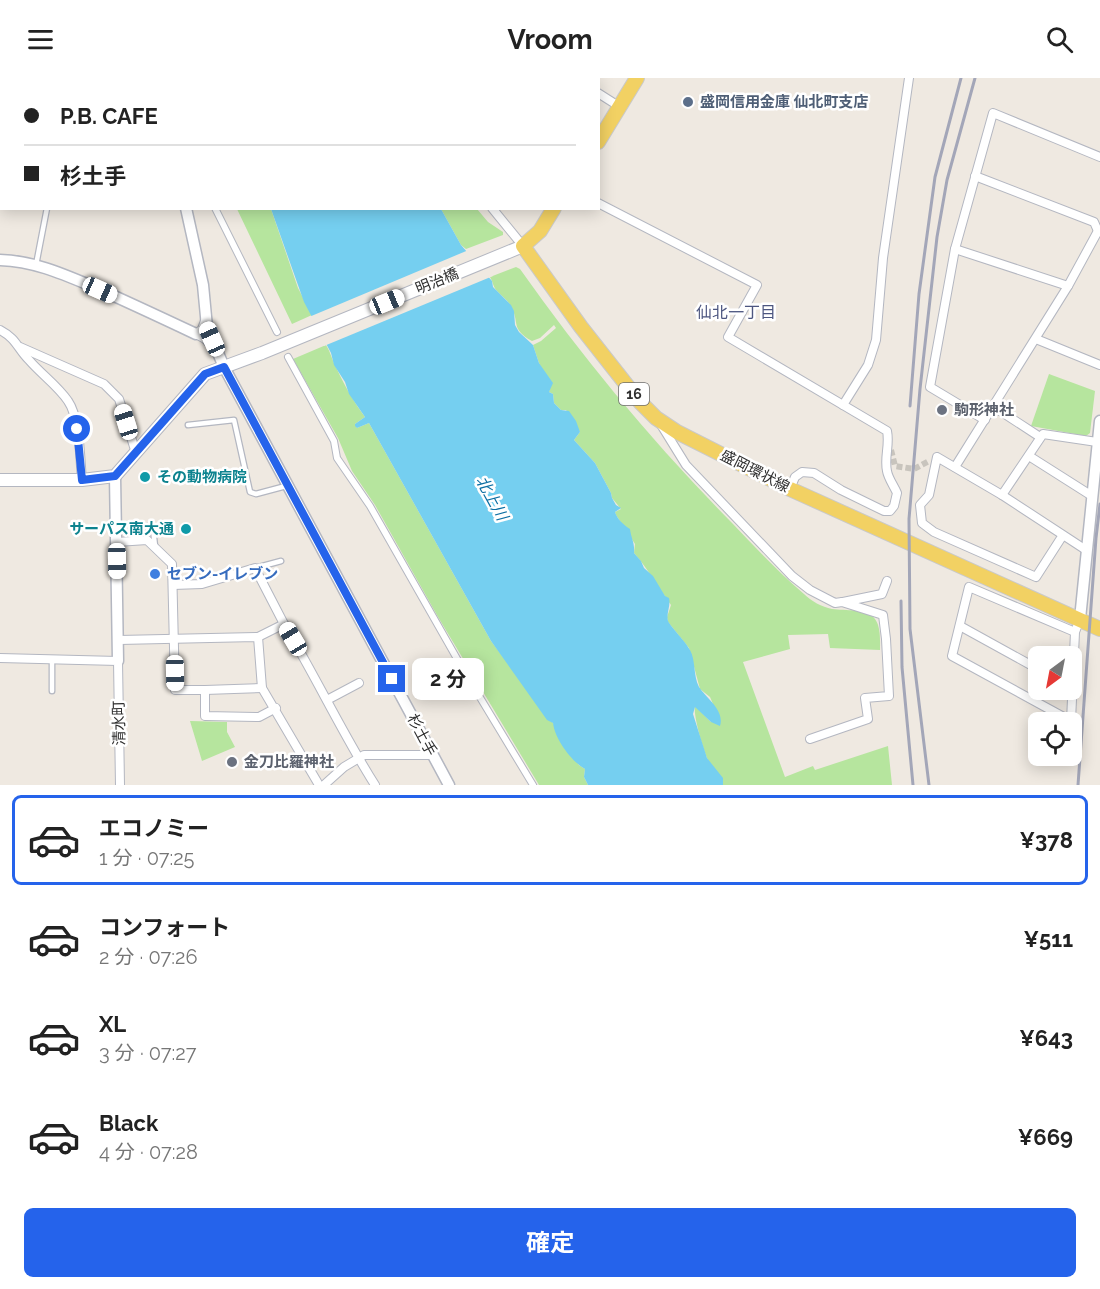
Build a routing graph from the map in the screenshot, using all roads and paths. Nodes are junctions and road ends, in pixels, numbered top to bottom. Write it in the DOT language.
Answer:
graph roads {
  1 [pos="637,78"];
  2 [pos="900,78"];
  3 [pos="909,78"];
  4 [pos="600,94"];
  5 [pos="620,107"];
  6 [pos="600,139"];
  7 [pos="1100,157"];
  8 [pos="975,177"];
  9 [pos="600,204"];
  10 [pos="47,210"];
  11 [pos="186,210"];
  12 [pos="216,210"];
  13 [pos="493,210"];
  14 [pos="553,210"];
  15 [pos="1099,231"];
  16 [pos="517,248"];
  17 [pos="955,249"];
  18 [pos="0,260"];
  19 [pos="36,264"];
  20 [pos="1068,286"];
  21 [pos="206,318"];
  22 [pos="0,330"];
  23 [pos="277,332"];
  24 [pos="196,334"];
  25 [pos="1036,339"];
  26 [pos="20,346"];
  27 [pos="217,350"];
  28 [pos="288,357"];
  29 [pos="1100,365"];
  30 [pos="224,367"];
  31 [pos="843,405"];
  32 [pos="994,407"];
  33 [pos="656,418"];
  34 [pos="985,420"];
  35 [pos="1100,421"];
  36 [pos="188,425"];
  37 [pos="1040,437"];
  38 [pos="889,439"];
  39 [pos="1097,442"];
  40 [pos="891,450"];
  41 [pos="136,453"];
  42 [pos="1029,456"];
  43 [pos="956,467"];
  44 [pos="115,476"];
  45 [pos="0,480"];
  46 [pos="82,480"];
  47 [pos="289,486"];
  48 [pos="790,489"];
  49 [pos="1002,495"];
  50 [pos="1092,496"];
  51 [pos="1063,535"];
  52 [pos="139,540"];
  53 [pos="117,542"];
  54 [pos="155,547"];
  55 [pos="1086,550"];
  56 [pos="281,561"];
  57 [pos="255,568"];
  58 [pos="888,581"];
  59 [pos="173,585"];
  60 [pos="842,602"];
  61 [pos="284,624"];
  62 [pos="1078,625"];
  63 [pos="960,626"];
  64 [pos="1100,629"];
  65 [pos="258,637"];
  66 [pos="118,639"];
  67 [pos="174,639"];
  68 [pos="1076,646"];
  69 [pos="0,658"];
  70 [pos="52,659"];
  71 [pos="118,661"];
  72 [pos="1028,663"];
  73 [pos="359,683"];
  74 [pos="262,688"];
  75 [pos="205,690"];
  76 [pos="52,691"];
  77 [pos="1028,698"];
  78 [pos="327,700"];
  79 [pos="1033,700"];
  80 [pos="1072,700"];
  81 [pos="276,708"];
  82 [pos="810,739"];
  83 [pos="432,755"];
  84 [pos="358,758"];
  85 [pos="120,785"];
  86 [pos="319,785"];
  87 [pos="324,785"];
  88 [pos="375,785"];
  89 [pos="449,785"];
  90 [pos="533,785"];
  1 -- 5 [label="main road"];
  2 -- 3 [label="street"];
  3 -- 31 [label="street"];
  4 -- 5 [label="street"];
  5 -- 6 [label="main road"];
  7 -- 8 [label="street"];
  8 -- 15 [label="street"];
  8 -- 17 [label="street"];
  9 -- 31 [label="street"];
  10 -- 19 [label="lane"];
  11 -- 21 [label="street, 杉土手"];
  12 -- 23 [label="street"];
  13 -- 16 [label="street"];
  14 -- 16 [label="main road"];
  15 -- 20 [label="street"];
  16 -- 30 [label="main road, 明治橋"];
  16 -- 33 [label="main road, 盛岡環状線 / 16"];
  17 -- 20 [label="street"];
  17 -- 34 [label="street"];
  18 -- 19 [label="street"];
  19 -- 24 [label="street"];
  20 -- 25 [label="street"];
  21 -- 24 [label="street"];
  21 -- 27 [label="street, 杉土手"];
  22 -- 26 [label="street"];
  24 -- 27 [label="street"];
  25 -- 29 [label="street"];
  25 -- 32 [label="street"];
  26 -- 41 [label="street"];
  26 -- 46 [label="street"];
  27 -- 30 [label="street, 杉土手"];
  28 -- 90 [label="street"];
  30 -- 41 [label="main road, 明治橋"];
  30 -- 47 [label="street, 杉土手"];
  31 -- 38 [label="street"];
  32 -- 34 [label="street"];
  32 -- 37 [label="street"];
  33 -- 48 [label="main road, 盛岡環状線 / 16"];
  33 -- 60 [label="street"];
  34 -- 43 [label="street"];
  35 -- 39 [label="street"];
  36 -- 47 [label="lane"];
  37 -- 39 [label="street"];
  37 -- 42 [label="street"];
  38 -- 40 [label="street"];
  38 -- 48 [label="street"];
  39 -- 50 [label="street"];
  41 -- 44 [label="main road, 明治橋"];
  42 -- 49 [label="street"];
  42 -- 50 [label="street"];
  43 -- 49 [label="street"];
  43 -- 51 [label="street"];
  44 -- 46 [label="main road"];
  44 -- 53 [label="street"];
  45 -- 46 [label="main road"];
  47 -- 83 [label="street, 杉土手"];
  48 -- 62 [label="main road, 盛岡環状線 / 16"];
  49 -- 51 [label="street"];
  50 -- 55 [label="street"];
  51 -- 55 [label="street"];
  52 -- 53 [label="street"];
  52 -- 54 [label="street"];
  52 -- 54 [label="lane"];
  53 -- 66 [label="street"];
  54 -- 59 [label="street"];
  55 -- 62 [label="street"];
  56 -- 57 [label="lane"];
  57 -- 59 [label="street"];
  57 -- 61 [label="street"];
  58 -- 60 [label="street"];
  59 -- 67 [label="street"];
  60 -- 82 [label="street"];
  61 -- 65 [label="street"];
  61 -- 78 [label="street"];
  62 -- 63 [label="street"];
  62 -- 64 [label="main road, 盛岡環状線 / 16"];
  62 -- 68 [label="street"];
  63 -- 72 [label="street"];
  63 -- 77 [label="street"];
  65 -- 67 [label="street"];
  65 -- 74 [label="street"];
  66 -- 67 [label="street"];
  66 -- 71 [label="street"];
  67 -- 75 [label="street"];
  69 -- 70 [label="street"];
  70 -- 71 [label="street"];
  70 -- 76 [label="lane"];
  71 -- 85 [label="street, 清水町"];
  73 -- 78 [label="street"];
  74 -- 75 [label="street"];
  74 -- 81 [label="street"];
  75 -- 81 [label="street"];
  78 -- 84 [label="street"];
  79 -- 80 [label="street"];
  81 -- 86 [label="street"];
  83 -- 84 [label="street"];
  83 -- 89 [label="street, 杉土手"];
  84 -- 87 [label="street"];
  84 -- 88 [label="street"];
}
